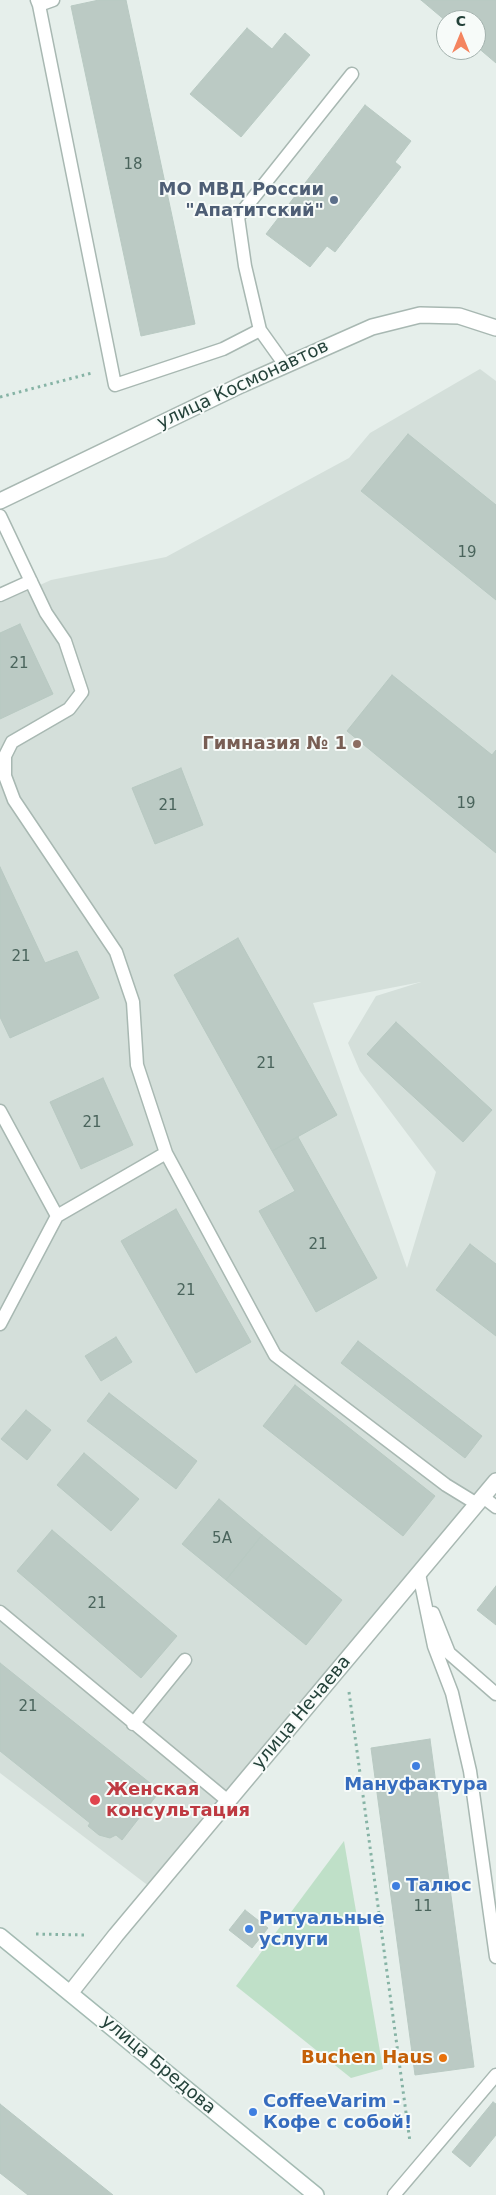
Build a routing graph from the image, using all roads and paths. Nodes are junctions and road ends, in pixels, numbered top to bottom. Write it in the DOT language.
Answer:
graph roads {
  1 [pos="53,0"];
  2 [pos="38,2"];
  3 [pos="352,74"];
  4 [pos="496,328"];
  5 [pos="260,330"];
  6 [pos="285,365"];
  7 [pos="112,368"];
  8 [pos="0,397"];
  9 [pos="0,501"];
  10 [pos="0,516"];
  11 [pos="31,581"];
  12 [pos="0,595"];
  13 [pos="0,1112"];
  14 [pos="166,1154"];
  15 [pos="57,1216"];
  16 [pos="0,1324"];
  17 [pos="496,1482"];
  18 [pos="480,1500"];
  19 [pos="496,1507"];
  20 [pos="419,1574"];
  21 [pos="0,1612"];
  22 [pos="184,1660"];
  23 [pos="348,1688"];
  24 [pos="496,1694"];
  25 [pos="134,1724"];
  26 [pos="228,1801"];
  27 [pos="29,1934"];
  28 [pos="116,1935"];
  29 [pos="0,1936"];
  30 [pos="496,1957"];
  31 [pos="71,1992"];
  32 [pos="496,2075"];
  33 [pos="410,2143"];
  34 [pos="316,2195"];
  35 [pos="394,2195"];
  1 -- 2 [label="lane"];
  2 -- 7 [label="lane"];
  3 -- 5 [label="lane"];
  4 -- 6 [label="street, улица Космонавтов"];
  5 -- 6 [label="lane"];
  5 -- 7 [label="lane"];
  6 -- 9 [label="street, улица Космонавтов"];
  7 -- 8 [label="path"];
  10 -- 11 [label="lane"];
  11 -- 12 [label="lane"];
  11 -- 14 [label="lane"];
  13 -- 15 [label="lane"];
  14 -- 15 [label="lane"];
  14 -- 18 [label="lane"];
  15 -- 16 [label="lane"];
  17 -- 18 [label="street, улица Нечаева"];
  18 -- 19 [label="lane"];
  18 -- 20 [label="street, улица Нечаева"];
  20 -- 24 [label="lane"];
  20 -- 26 [label="street, улица Нечаева"];
  20 -- 30 [label="lane"];
  21 -- 25 [label="lane"];
  22 -- 25 [label="lane"];
  23 -- 33 [label="path"];
  25 -- 26 [label="lane"];
  26 -- 28 [label="street, улица Нечаева"];
  27 -- 28 [label="path"];
  28 -- 31 [label="street, улица Нечаева"];
  29 -- 31 [label="street, улица Бредова"];
  31 -- 34 [label="street, улица Бредова"];
  32 -- 35 [label="lane"];
}
